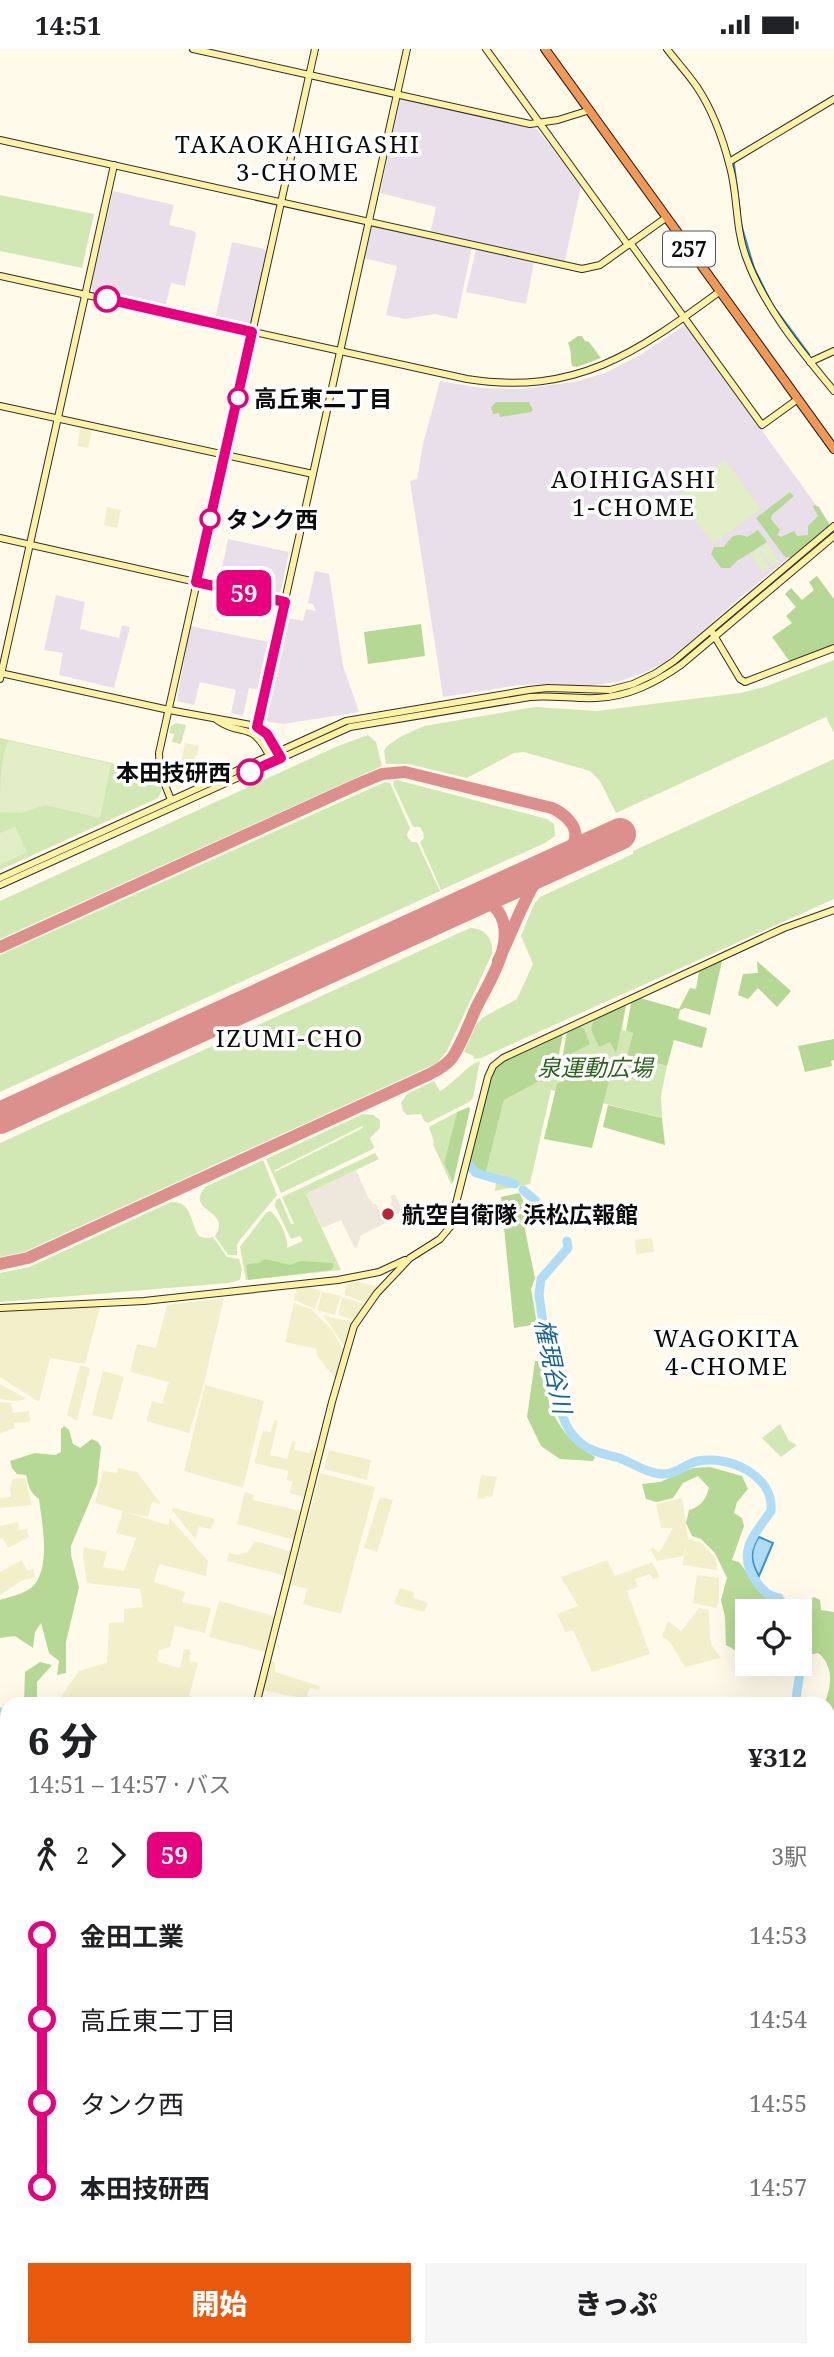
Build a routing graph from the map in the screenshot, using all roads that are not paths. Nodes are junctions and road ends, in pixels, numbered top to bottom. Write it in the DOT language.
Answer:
graph roads {
  1 [pos="193,49"];
  2 [pos="315,49"];
  3 [pos="407,49"];
  4 [pos="486,49"];
  5 [pos="545,49"];
  6 [pos="667,49"];
  7 [pos="309,76"];
  8 [pos="397,96"];
  9 [pos="834,99"];
  10 [pos="590,110"];
  11 [pos="540,124"];
  12 [pos="0,140"];
  13 [pos="729,162"];
  14 [pos="114,165"];
  15 [pos="281,202"];
  16 [pos="667,217"];
  17 [pos="369,223"];
  18 [pos="630,245"];
  19 [pos="0,277"];
  20 [pos="719,292"];
  21 [pos="85,294"];
  22 [pos="684,317"];
  23 [pos="252,332"];
  24 [pos="834,351"];
  25 [pos="340,352"];
  26 [pos="810,362"];
  27 [pos="834,391"];
  28 [pos="798,400"];
  29 [pos="0,406"];
  30 [pos="57,418"];
  31 [pos="834,449"];
  32 [pos="225,456"];
  33 [pos="313,474"];
  34 [pos="834,527"];
  35 [pos="834,536"];
  36 [pos="0,538"];
  37 [pos="29,544"];
  38 [pos="196,582"];
  39 [pos="285,602"];
  40 [pos="713,632"];
  41 [pos="834,648"];
  42 [pos="0,675"];
  43 [pos="169,710"];
  44 [pos="215,719"];
  45 [pos="257,727"];
  46 [pos="279,755"];
  47 [pos="271,759"];
  48 [pos="171,800"];
  49 [pos="0,878"];
  50 [pos="0,885"];
  51 [pos="834,910"];
  52 [pos="410,1258"];
  53 [pos="0,1308"];
  54 [pos="258,1697"];
  1 -- 7 [label="street"];
  2 -- 7 [label="street"];
  3 -- 8 [label="street"];
  4 -- 11 [label="street"];
  5 -- 10 [label="highway, 257"];
  6 -- 13 [label="street"];
  7 -- 8 [label="street"];
  7 -- 15 [label="street"];
  8 -- 11 [label="street"];
  8 -- 17 [label="street"];
  9 -- 13 [label="street"];
  10 -- 11 [label="street"];
  10 -- 16 [label="highway, 257"];
  11 -- 18 [label="street"];
  12 -- 14 [label="street"];
  13 -- 26 [label="street"];
  14 -- 15 [label="street"];
  14 -- 21 [label="street"];
  15 -- 17 [label="street"];
  15 -- 23 [label="street"];
  16 -- 18 [label="street"];
  16 -- 20 [label="highway, 257"];
  17 -- 18 [label="street"];
  17 -- 25 [label="street"];
  18 -- 22 [label="street"];
  19 -- 21 [label="street"];
  20 -- 22 [label="street"];
  20 -- 28 [label="highway, 257"];
  21 -- 23 [label="street"];
  21 -- 30 [label="street"];
  22 -- 25 [label="street"];
  22 -- 28 [label="street"];
  23 -- 25 [label="street"];
  23 -- 32 [label="street"];
  24 -- 26 [label="street"];
  25 -- 33 [label="street"];
  26 -- 27 [label="street"];
  28 -- 31 [label="highway, 257"];
  29 -- 30 [label="street"];
  30 -- 32 [label="street"];
  30 -- 37 [label="street"];
  32 -- 33 [label="street"];
  32 -- 38 [label="street"];
  33 -- 39 [label="street"];
  34 -- 40 [label="street"];
  35 -- 40 [label="street"];
  36 -- 37 [label="street"];
  37 -- 38 [label="street"];
  37 -- 42 [label="street"];
  38 -- 39 [label="street"];
  38 -- 43 [label="street"];
  39 -- 45 [label="street"];
  40 -- 41 [label="street"];
  40 -- 46 [label="street"];
  42 -- 43 [label="street"];
  43 -- 44 [label="street"];
  43 -- 48 [label="street"];
  44 -- 45 [label="street"];
  44 -- 47 [label="street"];
  45 -- 46 [label="street"];
  46 -- 47 [label="street"];
  47 -- 48 [label="street"];
  47 -- 50 [label="street"];
  48 -- 49 [label="street"];
  51 -- 52 [label="street"];
  52 -- 53 [label="street"];
  52 -- 54 [label="street"];
}
